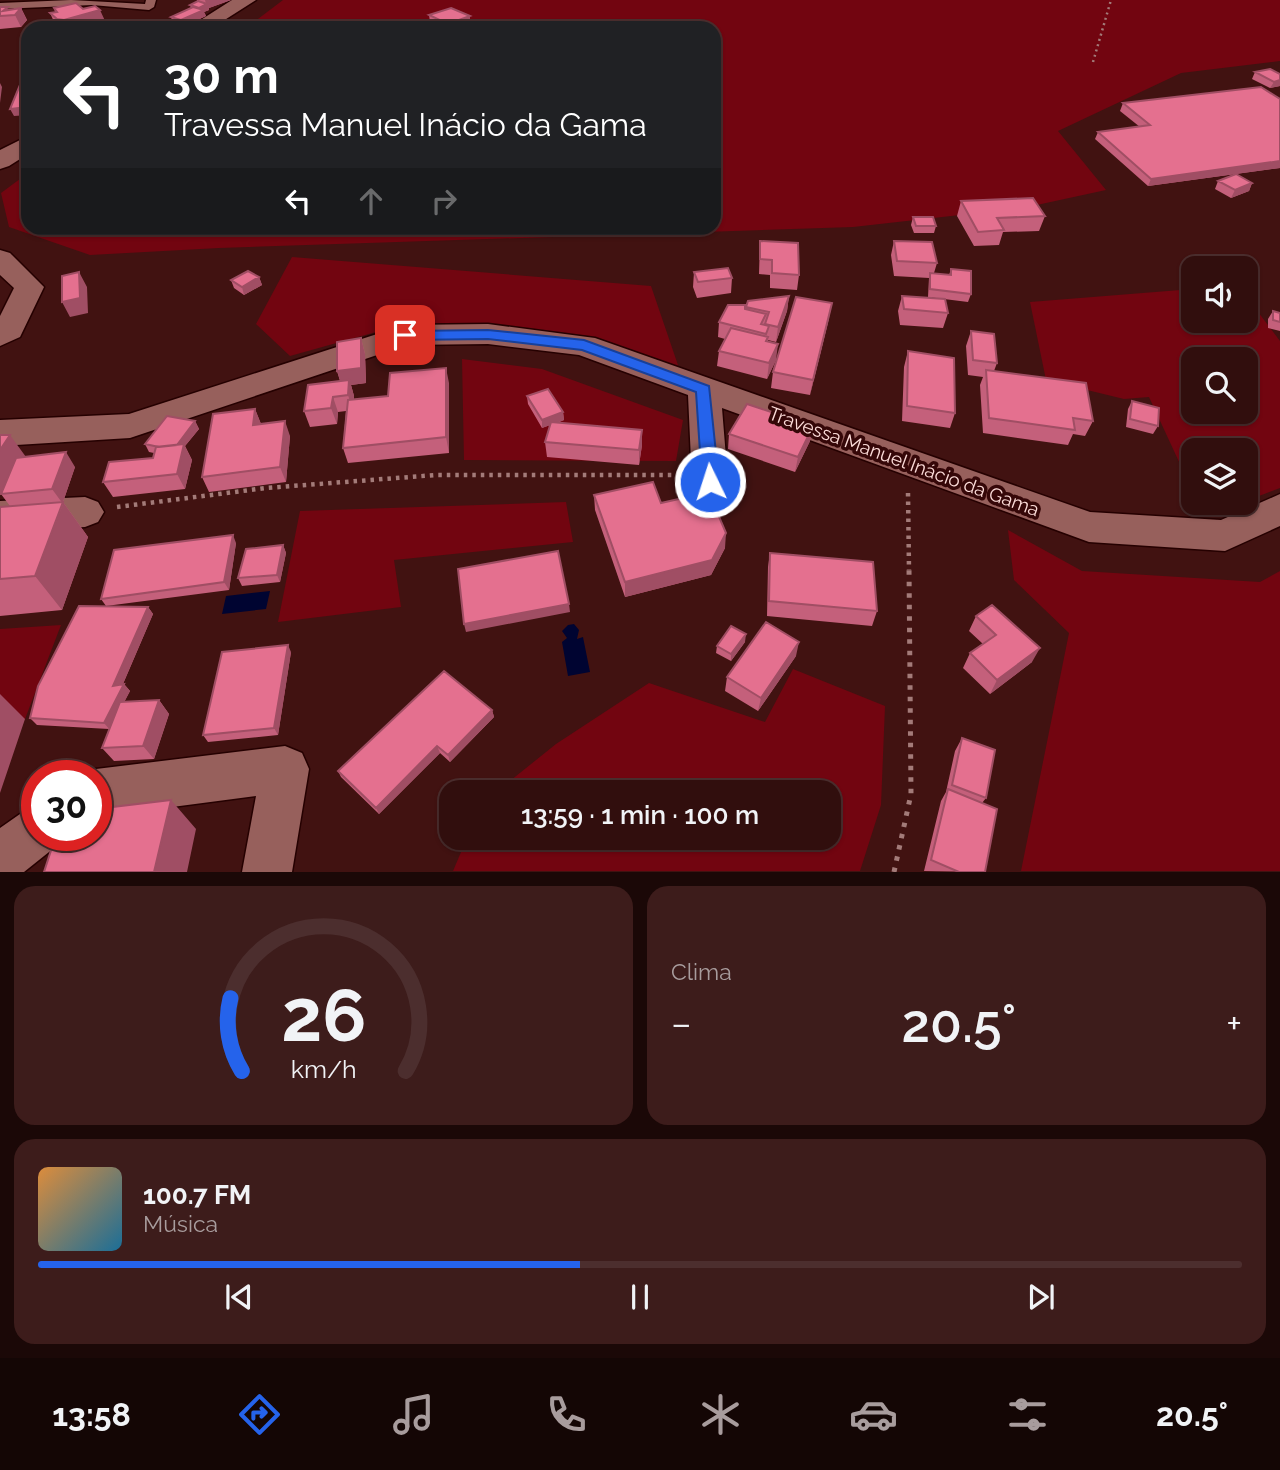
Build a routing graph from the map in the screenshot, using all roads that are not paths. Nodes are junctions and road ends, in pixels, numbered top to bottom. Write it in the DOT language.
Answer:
graph roads {
  1 [pos="151,0"];
  2 [pos="246,0"];
  3 [pos="0,6"];
  4 [pos="210,21"];
  5 [pos="21,148"];
  6 [pos="0,161"];
  7 [pos="0,259"];
  8 [pos="0,336"];
  9 [pos="704,389"];
  10 [pos="0,433"];
  11 [pos="710,478"];
  12 [pos="1280,509"];
  13 [pos="85,512"];
  14 [pos="0,516"];
  15 [pos="112,791"];
  16 [pos="21,843"];
  17 [pos="0,858"];
  18 [pos="267,872"];
  1 -- 3 [label="lane"];
  2 -- 4 [label="street"];
  5 -- 6 [label="street"];
  7 -- 8 [label="street"];
  9 -- 10 [label="street, Travessa Manuel Inácio da Gama"];
  9 -- 11 [label="street"];
  9 -- 12 [label="street, Travessa Manuel Inácio da Gama"];
  13 -- 14 [label="street"];
  15 -- 18 [label="street"];
  16 -- 17 [label="street"];
}
